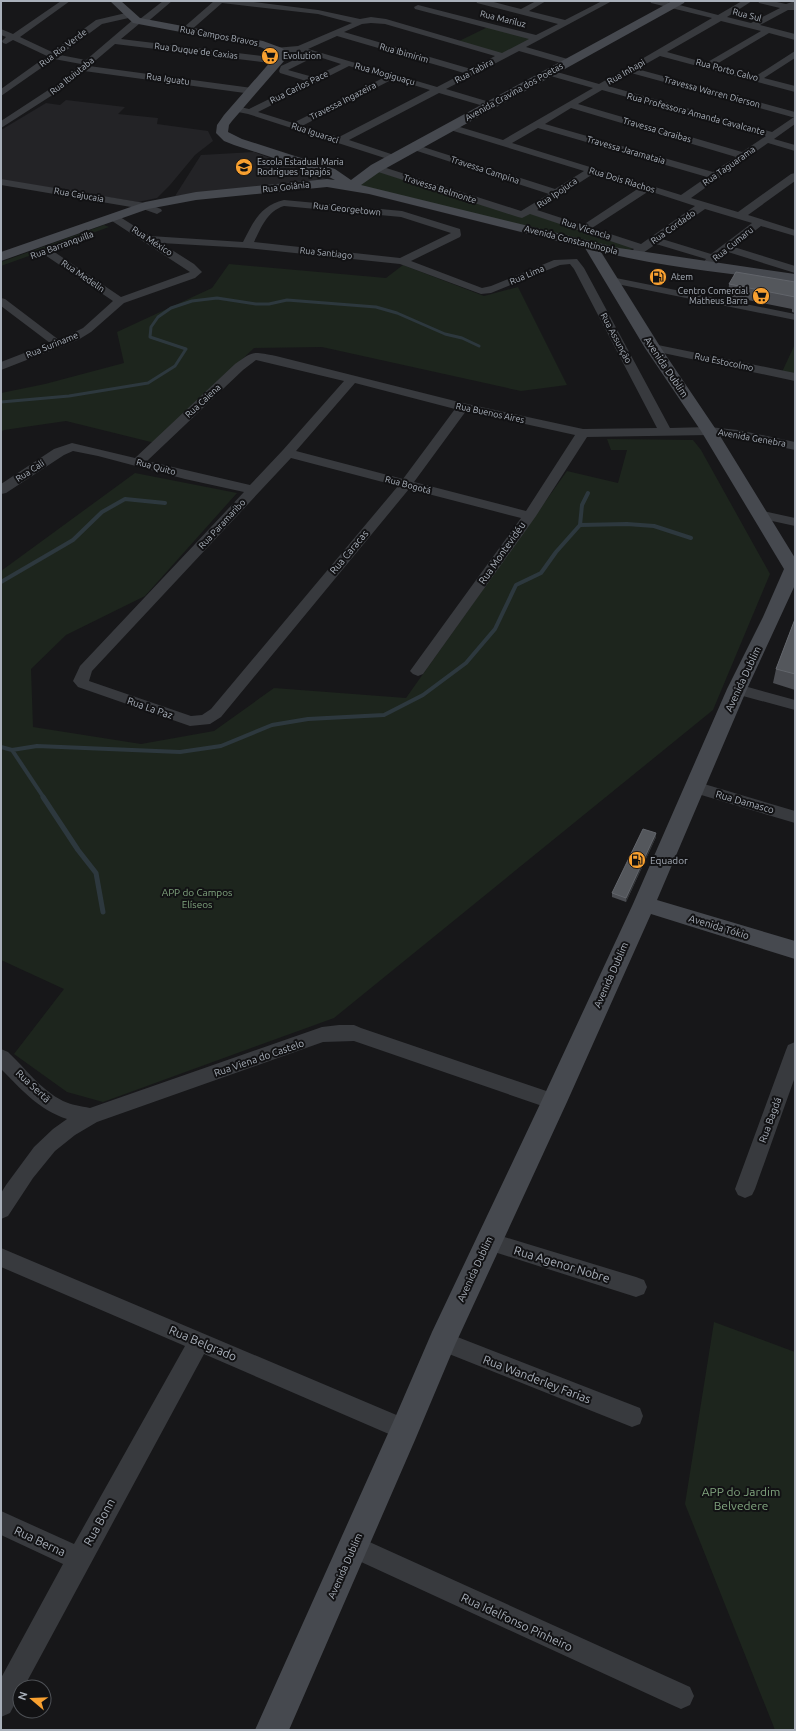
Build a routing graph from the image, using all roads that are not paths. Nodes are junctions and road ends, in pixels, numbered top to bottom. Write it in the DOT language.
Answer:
graph roads {
  1 [pos="66,1"];
  2 [pos="115,1"];
  3 [pos="168,1"];
  4 [pos="219,1"];
  5 [pos="224,1"];
  6 [pos="430,1"];
  7 [pos="480,1"];
  8 [pos="542,1"];
  9 [pos="608,1"];
  10 [pos="654,1"];
  11 [pos="748,1"];
  12 [pos="762,1"];
  13 [pos="795,2"];
  14 [pos="675,3"];
  15 [pos="791,8"];
  16 [pos="521,12"];
  17 [pos="399,16"];
  18 [pos="719,18"];
  19 [pos="136,19"];
  20 [pos="360,22"];
  21 [pos="386,22"];
  22 [pos="566,23"];
  23 [pos="490,26"];
  24 [pos="752,26"];
  25 [pos="790,27"];
  26 [pos="186,30"];
  27 [pos="768,30"];
  28 [pos="1,32"];
  29 [pos="337,33"];
  30 [pos="781,33"];
  31 [pos="12,37"];
  32 [pos="795,37"];
  33 [pos="537,38"];
  34 [pos="113,41"];
  35 [pos="457,42"];
  36 [pos="1,44"];
  37 [pos="518,48"];
  38 [pos="300,49"];
  39 [pos="316,53"];
  40 [pos="660,53"];
  41 [pos="795,54"];
  42 [pos="53,56"];
  43 [pos="278,56"];
  44 [pos="504,56"];
  45 [pos="568,62"];
  46 [pos="349,63"];
  47 [pos="86,65"];
  48 [pos="708,65"];
  49 [pos="630,70"];
  50 [pos="472,72"];
  51 [pos="550,73"];
  52 [pos="393,76"];
  53 [pos="758,79"];
  54 [pos="313,80"];
  55 [pos="600,87"];
  56 [pos="795,89"];
  57 [pos="439,90"];
  58 [pos="252,91"];
  59 [pos="1,93"];
  60 [pos="490,105"];
  61 [pos="570,105"];
  62 [pos="236,109"];
  63 [pos="250,112"];
  64 [pos="795,119"];
  65 [pos="536,124"];
  66 [pos="1,125"];
  67 [pos="294,126"];
  68 [pos="450,127"];
  69 [pos="770,138"];
  70 [pos="340,141"];
  71 [pos="503,144"];
  72 [pos="414,147"];
  73 [pos="795,148"];
  74 [pos="744,156"];
  75 [pos="394,158"];
  76 [pos="376,168"];
  77 [pos="591,171"];
  78 [pos="715,176"];
  79 [pos="795,176"];
  80 [pos="1,182"];
  81 [pos="350,186"];
  82 [pos="647,188"];
  83 [pos="557,193"];
  84 [pos="682,199"];
  85 [pos="703,205"];
  86 [pos="151,209"];
  87 [pos="526,213"];
  88 [pos="740,216"];
  89 [pos="118,220"];
  90 [pos="760,222"];
  91 [pos="512,226"];
  92 [pos="584,228"];
  93 [pos="795,233"];
  94 [pos="150,240"];
  95 [pos="654,240"];
  96 [pos="247,245"];
  97 [pos="590,245"];
  98 [pos="727,248"];
  99 [pos="46,251"];
  100 [pos="638,252"];
  101 [pos="1,257"];
  102 [pos="401,261"];
  103 [pos="558,262"];
  104 [pos="710,262"];
  105 [pos="190,266"];
  106 [pos="1,267"];
  107 [pos="795,270"];
  108 [pos="795,278"];
  109 [pos="611,280"];
  110 [pos="495,288"];
  111 [pos="120,301"];
  112 [pos="1,302"];
  113 [pos="795,317"];
  114 [pos="58,344"];
  115 [pos="653,348"];
  116 [pos="276,360"];
  117 [pos="1,366"];
  118 [pos="795,377"];
  119 [pos="352,379"];
  120 [pos="463,407"];
  121 [pos="665,431"];
  122 [pos="709,431"];
  123 [pos="583,433"];
  124 [pos="795,446"];
  125 [pos="59,452"];
  126 [pos="288,453"];
  127 [pos="138,462"];
  128 [pos="406,484"];
  129 [pos="1,490"];
  130 [pos="253,490"];
  131 [pos="759,514"];
  132 [pos="529,516"];
  133 [pos="795,522"];
  134 [pos="794,570"];
  135 [pos="90,665"];
  136 [pos="418,671"];
  137 [pos="737,689"];
  138 [pos="231,694"];
  139 [pos="795,705"];
  140 [pos="694,787"];
  141 [pos="795,817"];
  142 [pos="644,904"];
  143 [pos="795,950"];
  144 [pos="795,1050"];
  145 [pos="1,1057"];
  146 [pos="554,1102"];
  147 [pos="90,1116"];
  148 [pos="745,1189"];
  149 [pos="1,1210"];
  150 [pos="488,1241"];
  151 [pos="1,1257"];
  152 [pos="636,1287"];
  153 [pos="442,1341"];
  154 [pos="199,1342"];
  155 [pos="632,1416"];
  156 [pos="405,1430"];
  157 [pos="1,1522"];
  158 [pos="354,1547"];
  159 [pos="79,1559"];
  160 [pos="681,1696"];
  161 [pos="1,1704"];
  162 [pos="272,1730"];
  1 -- 31 [label="street"];
  2 -- 19 [label="street"];
  3 -- 19 [label="street, Rua Ituiutaba"];
  4 -- 26 [label="street"];
  5 -- 20 [label="street"];
  6 -- 23 [label="street, Rua Mariluz"];
  7 -- 16 [label="street"];
  8 -- 16 [label="street"];
  9 -- 22 [label="street, Rua Tabira"];
  10 -- 14 [label="street, Rua Sul"];
  11 -- 18 [label="street, Rua Inhapi"];
  12 -- 15 [label="street"];
  13 -- 15 [label="street"];
  14 -- 18 [label="street, Rua Sul"];
  14 -- 45 [label="street, Avenida Cravina dos Poetas"];
  15 -- 24 [label="street"];
  16 -- 22 [label="street"];
  17 -- 21 [label="street"];
  18 -- 24 [label="street, Rua Sul"];
  18 -- 40 [label="street, Rua Inhapi"];
  19 -- 26 [label="street, Rua Campos Bravos"];
  19 -- 34 [label="street, Rua Ituiutaba"];
  19 -- 42 [label="street, Rua Rio Verde"];
  20 -- 21 [label="street"];
  20 -- 29 [label="street"];
  21 -- 35 [label="street"];
  22 -- 33 [label="street, Rua Tabira"];
  23 -- 33 [label="street, Rua Mariluz"];
  23 -- 35 [label="street"];
  24 -- 27 [label="street, Rua Sul"];
  25 -- 30 [label="street"];
  26 -- 43 [label="street, Rua Campos Bravos"];
  27 -- 30 [label="street, Rua Sul"];
  27 -- 48 [label="street"];
  28 -- 31 [label="street, Rua Iguatu"];
  29 -- 38 [label="street"];
  29 -- 50 [label="street, Rua Ibimirim"];
  30 -- 32 [label="street, Rua Sul"];
  31 -- 36 [label="street"];
  31 -- 42 [label="street, Rua Iguatu"];
  33 -- 37 [label="street, Rua Tabira"];
  34 -- 43 [label="street, Rua Duque de Caxias"];
  34 -- 47 [label="street, Rua Ituiutaba"];
  35 -- 44 [label="street"];
  37 -- 44 [label="street, Rua Tabira"];
  37 -- 45 [label="street"];
  38 -- 39 [label="street, Rua Mogiguaçu"];
  38 -- 43 [label="street, Rua Mogiguaçu"];
  39 -- 46 [label="street, Rua Mogiguaçu"];
  39 -- 54 [label="street"];
  40 -- 48 [label="street, Rua Porto Calvo"];
  40 -- 49 [label="street, Rua Inhapi"];
  41 -- 53 [label="street"];
  42 -- 47 [label="street, Rua Iguatu"];
  42 -- 59 [label="street, Rua Rio Verde"];
  43 -- 58 [label="street"];
  44 -- 50 [label="street, Rua Tabira"];
  45 -- 51 [label="street, Avenida Cravina dos Poetas"];
  46 -- 52 [label="street, Rua Mogiguaçu"];
  46 -- 54 [label="street, Rua Carlos Pace"];
  47 -- 58 [label="street, Rua Iguatu"];
  47 -- 66 [label="street, Rua Ituiutaba"];
  48 -- 53 [label="street, Rua Porto Calvo"];
  49 -- 55 [label="street, Rua Inhapi"];
  49 -- 64 [label="street, Travessa Warren Dierson"];
  50 -- 57 [label="street, Rua Tabira"];
  51 -- 55 [label="street, Rua Professora Amanda Cavalcante"];
  51 -- 60 [label="street, Avenida Cravina dos Poetas"];
  52 -- 57 [label="street, Rua Mogiguaçu"];
  52 -- 67 [label="street, Travessa Ingazeira"];
  53 -- 56 [label="street, Rua Porto Calvo"];
  54 -- 63 [label="street, Rua Carlos Pace"];
  55 -- 61 [label="street, Rua Inhapi"];
  55 -- 69 [label="street, Rua Professora Amanda Cavalcante"];
  57 -- 60 [label="street, Rua Mogiguaçu"];
  57 -- 70 [label="street, Rua Tabira"];
  58 -- 62 [label="street"];
  60 -- 68 [label="street, Avenida Cravina dos Poetas"];
  61 -- 65 [label="street, Rua Inhapi"];
  61 -- 74 [label="street, Travessa Caraibas"];
  62 -- 63 [label="street, Rua Iguaraci"];
  62 -- 81 [label="street"];
  63 -- 67 [label="street, Rua Iguaraci"];
  64 -- 69 [label="street, Rua Taguarama"];
  65 -- 71 [label="street, Rua Inhapi"];
  65 -- 78 [label="street, Travessa Jaramataia"];
  67 -- 70 [label="street, Rua Iguaraci"];
  68 -- 71 [label="street, Rua Dois Riachos"];
  68 -- 72 [label="street, Avenida Cravina dos Poetas"];
  69 -- 73 [label="street, Rua Professora Amanda Cavalcante"];
  69 -- 74 [label="street, Rua Taguarama"];
  70 -- 75 [label="street, Rua Iguaraci"];
  71 -- 77 [label="street, Rua Dois Riachos"];
  72 -- 75 [label="street, Avenida Cravina dos Poetas"];
  72 -- 83 [label="street, Travessa Campina"];
  74 -- 78 [label="street, Rua Taguarama"];
  75 -- 76 [label="street, Avenida Cravina dos Poetas"];
  76 -- 81 [label="street, Avenida Cravina dos Poetas"];
  76 -- 87 [label="street, Travessa Belmonte"];
  77 -- 82 [label="street, Rua Dois Riachos"];
  77 -- 83 [label="street, Rua Ipojuca"];
  78 -- 84 [label="street, Rua Taguarama"];
  79 -- 88 [label="street"];
  80 -- 86 [label="street, Rua Cajucaia"];
  81 -- 86 [label="street, Rua Goiânia"];
  81 -- 91 [label="street, Avenida Constantinopla"];
  82 -- 84 [label="street, Rua Dois Riachos"];
  82 -- 92 [label="street"];
  83 -- 87 [label="street, Rua Ipojuca"];
  84 -- 85 [label="street, Rua Dois Riachos"];
  85 -- 88 [label="street, Rua Dois Riachos"];
  85 -- 95 [label="street, Rua Cordado"];
  86 -- 89 [label="street, Rua Goiânia"];
  87 -- 91 [label="street, Rua Ipojuca"];
  87 -- 92 [label="street, Rua Vicencia"];
  88 -- 90 [label="street, Rua Dois Riachos"];
  89 -- 94 [label="street, Rua México"];
  89 -- 99 [label="street, Rua Barranquilla"];
  89 -- 101 [label="street, Rua Goiânia"];
  90 -- 93 [label="street, Rua Dois Riachos"];
  90 -- 98 [label="street, Rua Cumaru"];
  91 -- 97 [label="street, Avenida Constantinopla"];
  92 -- 100 [label="street, Rua Vicencia"];
  94 -- 96 [label="street, Rua Santiago"];
  94 -- 105 [label="street, Rua México"];
  95 -- 100 [label="street, Rua Cordado"];
  95 -- 104 [label="street"];
  96 -- 102 [label="street, Rua Santiago"];
  96 -- 102 [label="street, Rua Georgetown"];
  97 -- 100 [label="street, Avenida Constantinopla"];
  97 -- 109 [label="street, Avenida Dublim"];
  98 -- 104 [label="street, Rua Cumaru"];
  98 -- 107 [label="street"];
  99 -- 106 [label="street, Rua Barranquilla"];
  99 -- 111 [label="street, Rua Medelin"];
  100 -- 104 [label="street, Avenida Constantinopla"];
  102 -- 110 [label="street, Rua Santiago"];
  103 -- 110 [label="street, Rua Lima"];
  103 -- 121 [label="street, Rua Assunção"];
  104 -- 108 [label="street, Avenida Constantinopla"];
  105 -- 111 [label="street, Rua Suriname"];
  109 -- 113 [label="street"];
  109 -- 115 [label="street, Avenida Dublim"];
  111 -- 114 [label="street, Rua Suriname"];
  112 -- 114 [label="street"];
  114 -- 117 [label="street, Rua Suriname"];
  115 -- 118 [label="street, Rua Estocolmo"];
  115 -- 122 [label="street, Avenida Dublim"];
  116 -- 119 [label="street, Rua Buenos Aires"];
  116 -- 127 [label="street, Rua Caiena"];
  119 -- 120 [label="street, Rua Buenos Aires"];
  119 -- 126 [label="street, Rua Paramaribo"];
  120 -- 123 [label="street, Rua Buenos Aires"];
  120 -- 128 [label="street, Rua Caracas"];
  121 -- 122 [label="street, Rua Buenos Aires"];
  121 -- 123 [label="street, Rua Buenos Aires"];
  122 -- 124 [label="street, Avenida Genebra"];
  122 -- 131 [label="street, Avenida Dublim"];
  123 -- 132 [label="street, Rua Montevidéu"];
  125 -- 127 [label="street, Rua Quito"];
  125 -- 129 [label="street, Rua Cali"];
  126 -- 128 [label="street, Rua Bogotá"];
  126 -- 130 [label="street, Rua Paramaribo"];
  127 -- 130 [label="street, Rua Quito"];
  128 -- 132 [label="street, Rua Bogotá"];
  128 -- 138 [label="street, Rua Caracas"];
  130 -- 135 [label="street, Rua Paramaribo"];
  131 -- 133 [label="street"];
  131 -- 134 [label="street, Avenida Dublim"];
  132 -- 136 [label="street, Rua Montevidéu"];
  134 -- 137 [label="street, Avenida Dublim"];
  135 -- 138 [label="street, Rua La Paz"];
  137 -- 139 [label="street"];
  137 -- 140 [label="street, Avenida Dublim"];
  140 -- 141 [label="street, Rua Damasco"];
  140 -- 142 [label="street, Avenida Dublim"];
  142 -- 143 [label="street, Avenida Tókio"];
  142 -- 146 [label="street, Avenida Dublim"];
  144 -- 148 [label="street, Rua Bagdá"];
  145 -- 147 [label="street, Rua Sertã"];
  146 -- 147 [label="street, Rua Viena do Castelo"];
  146 -- 150 [label="street, Avenida Dublim"];
  147 -- 149 [label="street, Rua Viena do Castelo"];
  150 -- 152 [label="street, Rua Agenor Nobre"];
  150 -- 153 [label="street, Avenida Dublim"];
  151 -- 154 [label="street, Rua Belgrado"];
  153 -- 155 [label="street, Rua Wanderley Farias"];
  153 -- 156 [label="street, Avenida Dublim"];
  154 -- 156 [label="street, Rua Belgrado"];
  154 -- 159 [label="street, Rua Bonn"];
  156 -- 158 [label="street, Avenida Dublim"];
  157 -- 159 [label="street, Rua Berna"];
  158 -- 160 [label="street, Rua Idelfonso Pinheiro"];
  158 -- 162 [label="street, Avenida Dublim"];
  159 -- 161 [label="street, Rua Bonn"];
}
